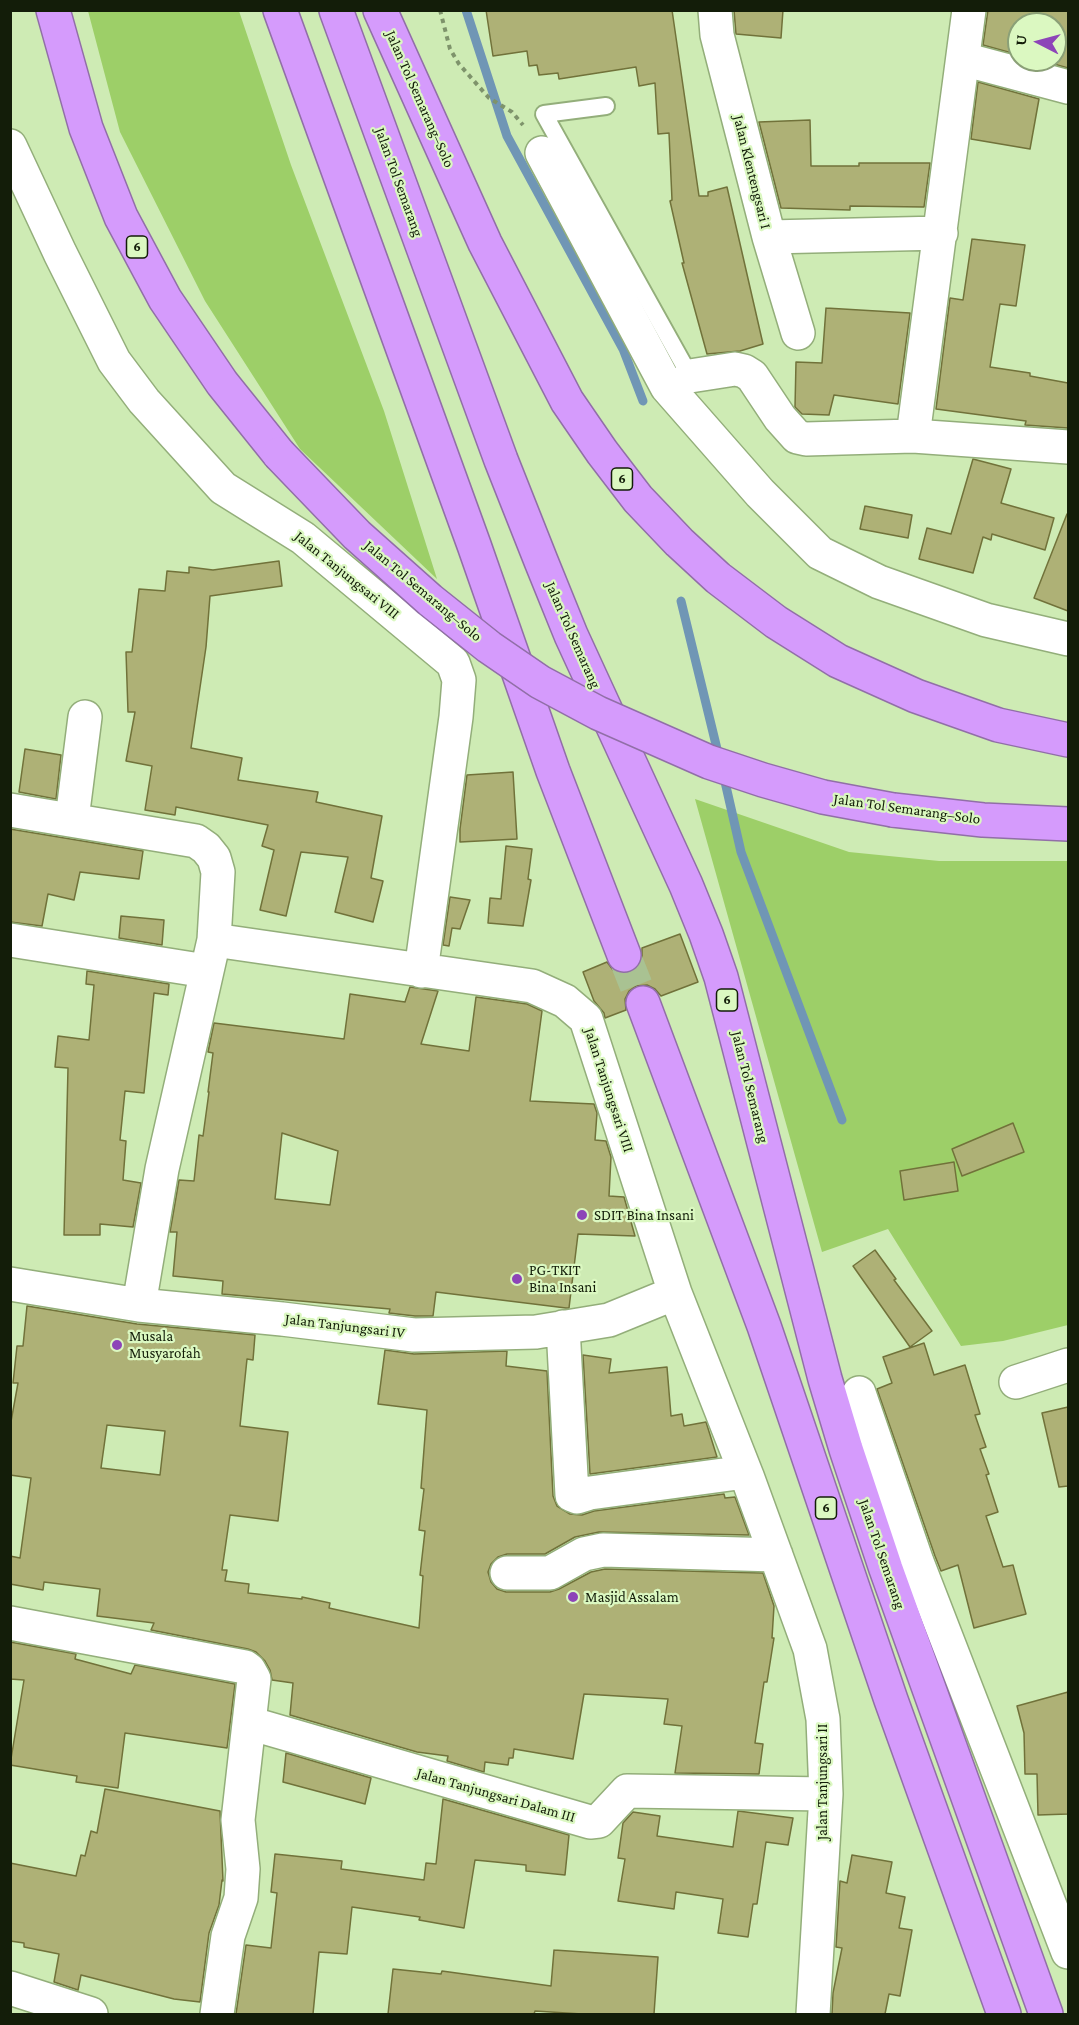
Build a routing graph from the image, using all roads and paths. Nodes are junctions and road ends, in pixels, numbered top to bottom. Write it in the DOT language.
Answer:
graph roads {
  1 [pos="53,10"];
  2 [pos="280,10"];
  3 [pos="336,10"];
  4 [pos="380,10"];
  5 [pos="440,10"];
  6 [pos="715,10"];
  7 [pos="969,10"];
  8 [pos="963,59"];
  9 [pos="1068,87"];
  10 [pos="606,106"];
  11 [pos="512,112"];
  12 [pos="10,146"];
  13 [pos="542,153"];
  14 [pos="940,233"];
  15 [pos="769,237"];
  16 [pos="798,333"];
  17 [pos="690,376"];
  18 [pos="914,436"];
  19 [pos="1068,447"];
  20 [pos="1068,639"];
  21 [pos="86,717"];
  22 [pos="1068,740"];
  23 [pos="10,810"];
  24 [pos="72,819"];
  25 [pos="1068,824"];
  26 [pos="10,940"];
  27 [pos="214,940"];
  28 [pos="624,955"];
  29 [pos="421,971"];
  30 [pos="206,972"];
  31 [pos="643,1004"];
  32 [pos="10,1284"];
  33 [pos="675,1293"];
  34 [pos="139,1305"];
  35 [pos="563,1327"];
  36 [pos="1068,1365"];
  37 [pos="1016,1382"];
  38 [pos="859,1393"];
  39 [pos="745,1472"];
  40 [pos="776,1556"];
  41 [pos="507,1574"];
  42 [pos="10,1623"];
  43 [pos="249,1723"];
  44 [pos="826,1794"];
  45 [pos="1068,1952"];
  46 [pos="10,1988"];
  47 [pos="91,2014"];
  48 [pos="217,2014"];
  49 [pos="813,2014"];
  50 [pos="1004,2014"];
  51 [pos="1046,2014"];
  1 -- 25 [label="highway, Jalan Tol Semarang–Solo / 6, bridge"];
  2 -- 28 [label="highway"];
  3 -- 51 [label="highway, Jalan Tol Semarang / 6"];
  4 -- 22 [label="highway, Jalan Tol Semarang–Solo / 6"];
  5 -- 11 [label="path"];
  6 -- 15 [label="street, Jalan Klentengsari I"];
  7 -- 8 [label="street"];
  8 -- 9 [label="street"];
  8 -- 14 [label="street"];
  10 -- 17 [label="lane"];
  12 -- 29 [label="street, Jalan Tanjungsari VIII"];
  13 -- 20 [label="street"];
  14 -- 15 [label="street, Jalan Klentengsari I"];
  14 -- 18 [label="street"];
  15 -- 16 [label="street"];
  17 -- 18 [label="street"];
  18 -- 19 [label="street"];
  21 -- 24 [label="street"];
  23 -- 24 [label="street"];
  24 -- 27 [label="street"];
  26 -- 30 [label="street"];
  27 -- 29 [label="street, Jalan Tanjungsari VIII"];
  27 -- 30 [label="street"];
  29 -- 33 [label="street, Jalan Tanjungsari VIII"];
  30 -- 34 [label="street"];
  31 -- 50 [label="highway, 6"];
  32 -- 34 [label="street, Jalan Tanjungsari IV"];
  33 -- 35 [label="street, Jalan Tanjungsari IV"];
  33 -- 39 [label="street, Jalan Tanjungsari II"];
  34 -- 35 [label="street, Jalan Tanjungsari IV"];
  35 -- 39 [label="street"];
  36 -- 37 [label="street"];
  38 -- 45 [label="street"];
  39 -- 40 [label="street, Jalan Tanjungsari II"];
  40 -- 41 [label="street"];
  40 -- 44 [label="street, Jalan Tanjungsari II"];
  42 -- 43 [label="street"];
  43 -- 44 [label="street, Jalan Tanjungsari Dalam III"];
  43 -- 48 [label="street"];
  44 -- 49 [label="street, Jalan Tanjungsari II"];
  46 -- 47 [label="street"];
}
